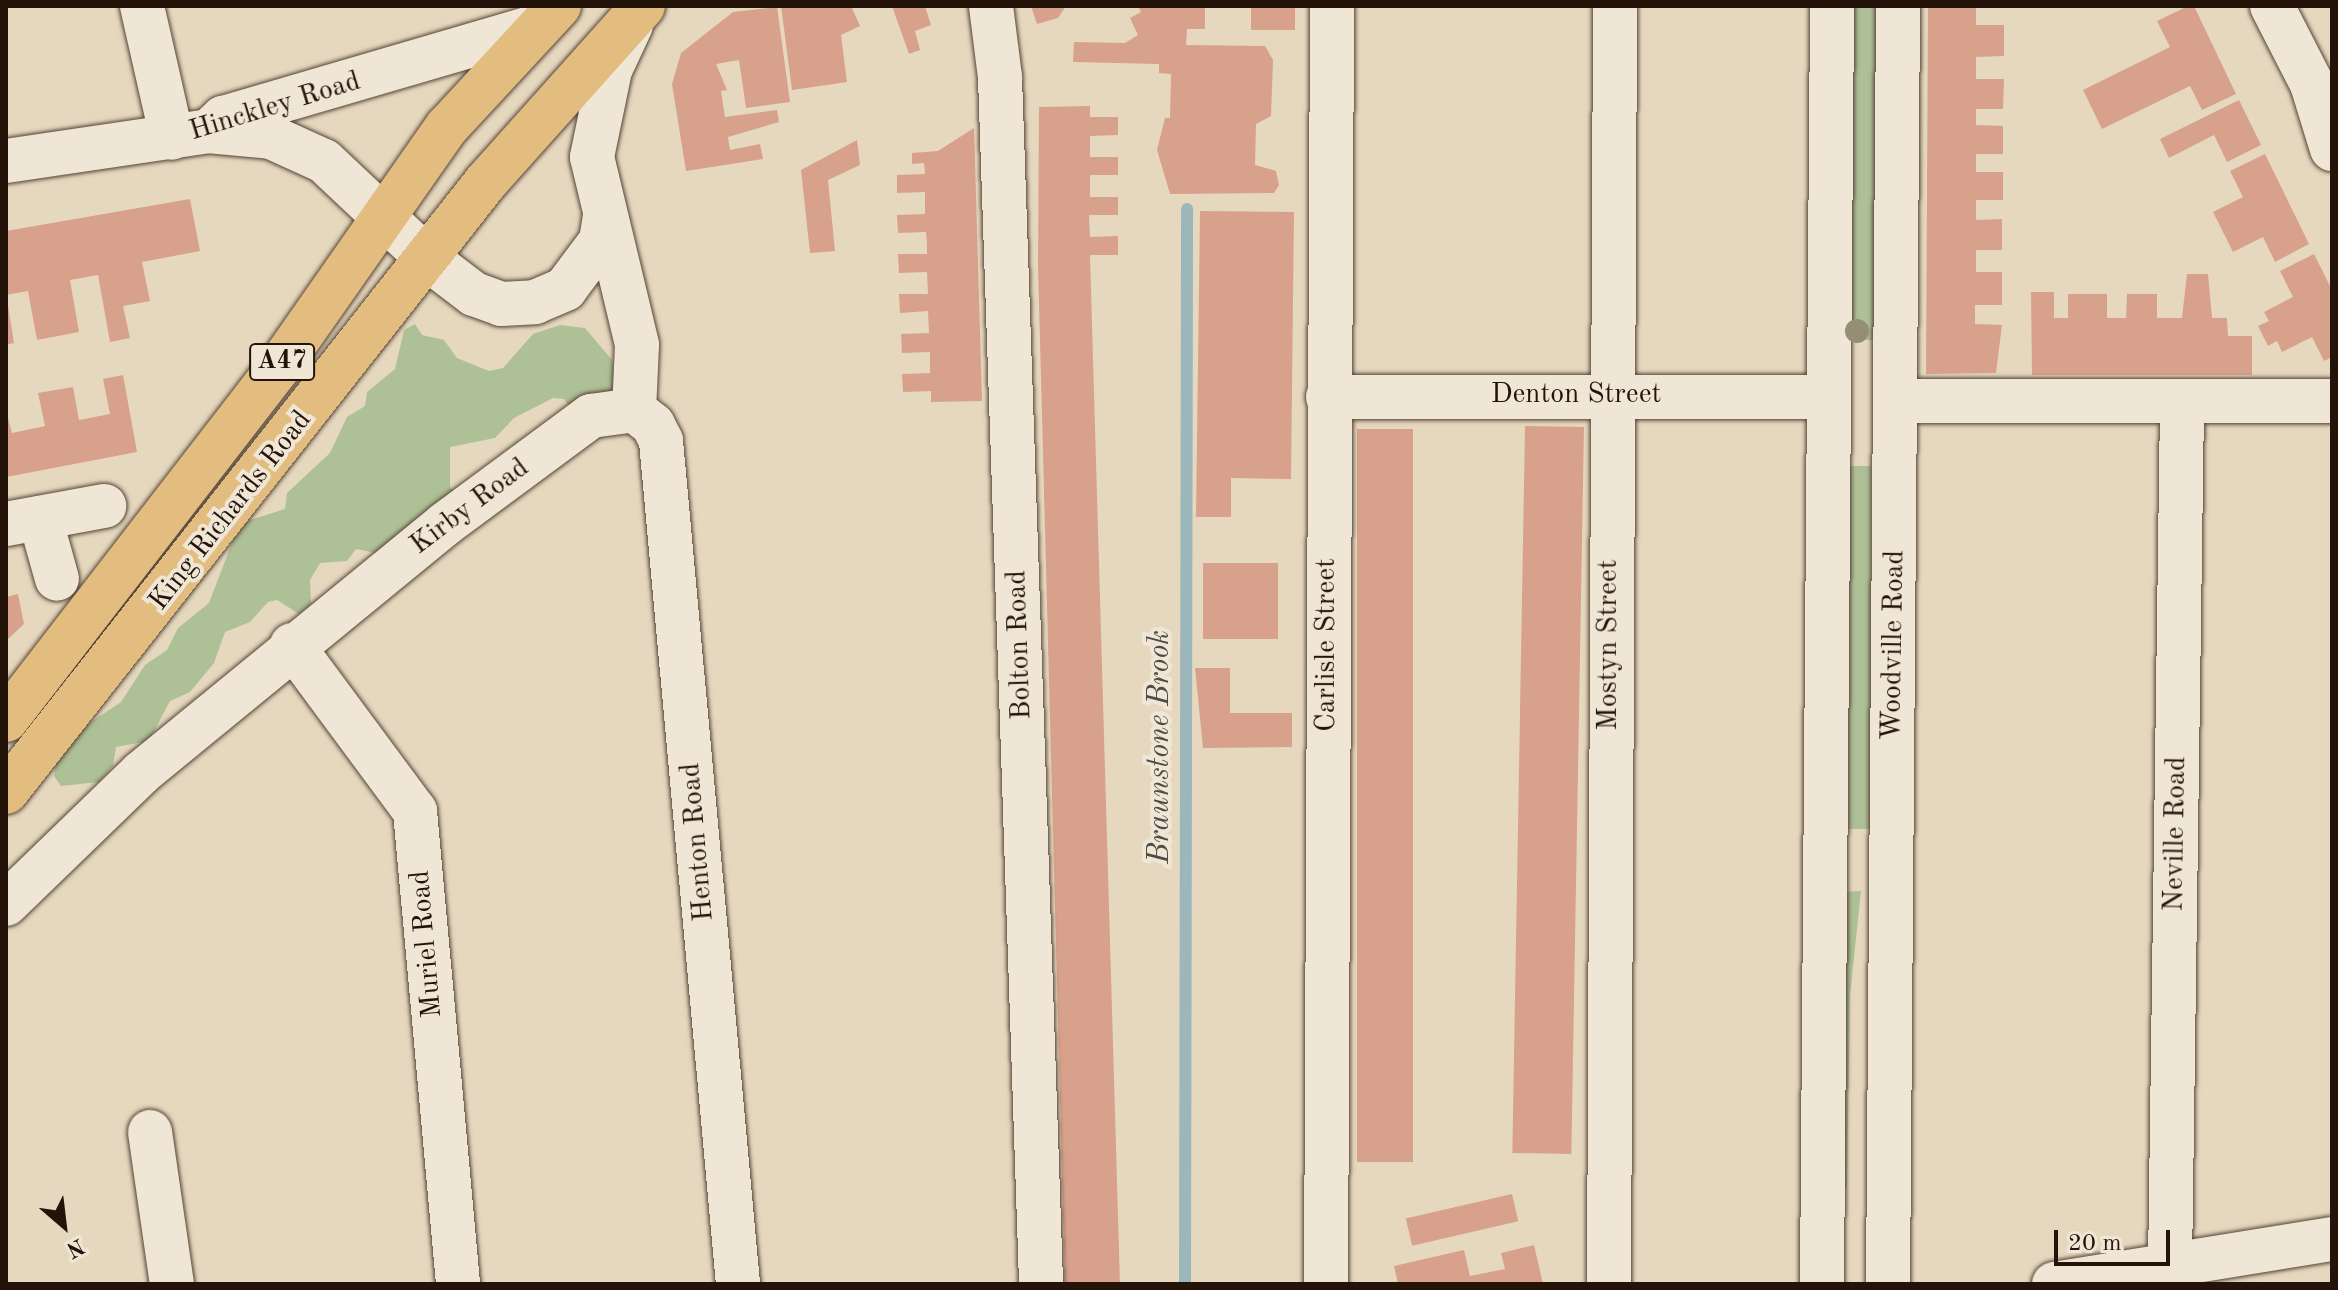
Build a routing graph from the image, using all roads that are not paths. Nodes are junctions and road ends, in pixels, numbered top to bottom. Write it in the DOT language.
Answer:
graph roads {
  1 [pos="142,6"];
  2 [pos="991,6"];
  3 [pos="1332,6"];
  4 [pos="1615,6"];
  5 [pos="1832,6"];
  6 [pos="1898,6"];
  7 [pos="2272,6"];
  8 [pos="641,7"];
  9 [pos="548,16"];
  10 [pos="190,135"];
  11 [pos="2332,149"];
  12 [pos="6,161"];
  13 [pos="605,215"];
  14 [pos="381,220"];
  15 [pos="428,259"];
  16 [pos="1608,394"];
  17 [pos="1328,397"];
  18 [pos="1825,397"];
  19 [pos="1898,401"];
  20 [pos="2332,401"];
  21 [pos="2182,402"];
  22 [pos="634,410"];
  23 [pos="104,506"];
  24 [pos="23,521"];
  25 [pos="57,579"];
  26 [pos="292,645"];
  27 [pos="6,720"];
  28 [pos="6,792"];
  29 [pos="1823,854"];
  30 [pos="1891,858"];
  31 [pos="6,904"];
  32 [pos="150,1132"];
  33 [pos="2332,1239"];
  34 [pos="2170,1266"];
  35 [pos="172,1284"];
  36 [pos="458,1284"];
  37 [pos="738,1284"];
  38 [pos="1041,1284"];
  39 [pos="1326,1284"];
  40 [pos="1609,1284"];
  41 [pos="1822,1284"];
  42 [pos="1888,1284"];
  43 [pos="2054,1284"];
  1 -- 10 [label="street"];
  2 -- 38 [label="street, Bolton Road"];
  3 -- 17 [label="street, Carlisle Street"];
  4 -- 16 [label="street, Mostyn Street"];
  5 -- 18 [label="street"];
  6 -- 19 [label="street, Woodville Road"];
  7 -- 11 [label="street"];
  8 -- 13 [label="street"];
  8 -- 15 [label="main road, King Richards Road / A47"];
  9 -- 10 [label="street, Hinckley Road"];
  9 -- 14 [label="main road, King Richards Road / A47"];
  10 -- 12 [label="street, Hinckley Road"];
  10 -- 14 [label="street"];
  13 -- 15 [label="street"];
  13 -- 22 [label="street"];
  14 -- 15 [label="street"];
  14 -- 27 [label="main road, King Richards Road / A47"];
  15 -- 28 [label="main road, King Richards Road / A47"];
  16 -- 17 [label="street, Denton Street"];
  16 -- 18 [label="street, Denton Street"];
  16 -- 40 [label="street, Mostyn Street"];
  17 -- 39 [label="street, Carlisle Street"];
  18 -- 19 [label="street"];
  18 -- 29 [label="street"];
  19 -- 21 [label="street"];
  19 -- 30 [label="street, Woodville Road"];
  20 -- 21 [label="street"];
  21 -- 34 [label="street, Neville Road"];
  22 -- 26 [label="street, Kirby Road"];
  22 -- 37 [label="street, Henton Road"];
  23 -- 24 [label="street"];
  24 -- 25 [label="street"];
  26 -- 31 [label="street, Kirby Road"];
  26 -- 36 [label="street, Muriel Road"];
  29 -- 30 [label="street"];
  29 -- 41 [label="street"];
  30 -- 42 [label="street, Woodville Road"];
  32 -- 35 [label="street"];
  33 -- 34 [label="street"];
  34 -- 43 [label="street"];
}
